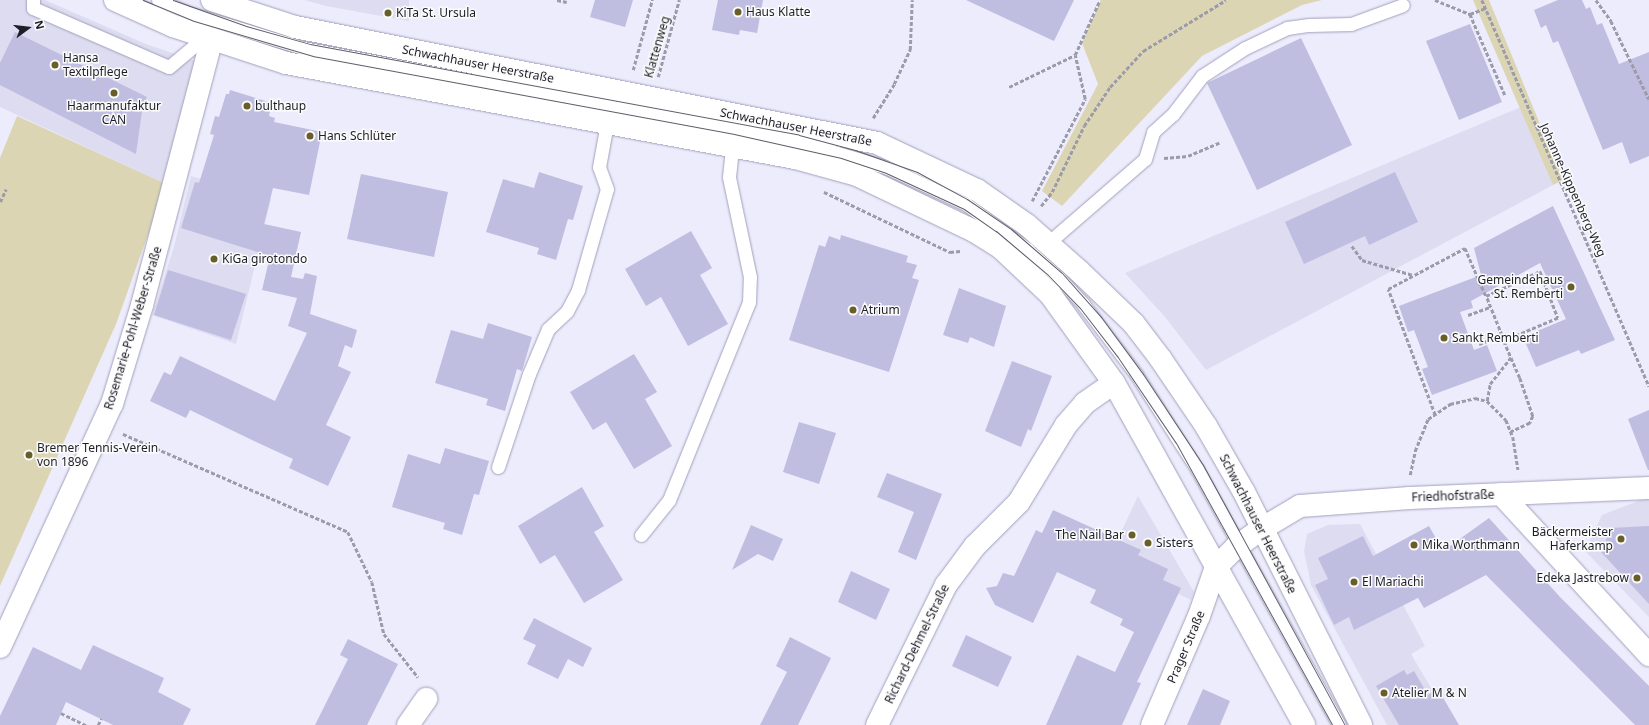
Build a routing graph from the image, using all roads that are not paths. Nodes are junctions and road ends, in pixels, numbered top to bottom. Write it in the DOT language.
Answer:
graph roads {
  1 [pos="33,0"];
  2 [pos="115,0"];
  3 [pos="158,0"];
  4 [pos="212,0"];
  5 [pos="1403,5"];
  6 [pos="212,39"];
  7 [pos="607,124"];
  8 [pos="732,146"];
  9 [pos="1048,243"];
  10 [pos="1114,383"];
  11 [pos="498,467"];
  12 [pos="1649,488"];
  13 [pos="1501,494"];
  14 [pos="1262,528"];
  15 [pos="641,535"];
  16 [pos="1239,545"];
  17 [pos="1216,567"];
  18 [pos="0,647"];
  19 [pos="1649,655"];
  20 [pos="426,699"];
  21 [pos="408,725"];
  22 [pos="877,725"];
  23 [pos="1152,725"];
  24 [pos="1304,725"];
  25 [pos="1339,725"];
  26 [pos="1361,725"];
  1 -- 6 [label="lane"];
  2 -- 6 [label="main road"];
  3 -- 16 [label="lane"];
  4 -- 9 [label="main road, Schwachhauser Heerstraße"];
  5 -- 9 [label="lane"];
  6 -- 7 [label="main road"];
  6 -- 18 [label="main road, Rosemarie-Pohl-Weber-Straße"];
  7 -- 8 [label="main road"];
  7 -- 11 [label="lane"];
  8 -- 10 [label="main road"];
  8 -- 15 [label="lane"];
  9 -- 14 [label="main road, Schwachhauser Heerstraße"];
  10 -- 17 [label="main road"];
  10 -- 22 [label="main road, Richard-Dehmel-Straße"];
  12 -- 13 [label="main road, Friedhofstraße"];
  13 -- 14 [label="main road, Friedhofstraße"];
  13 -- 19 [label="main road"];
  14 -- 16 [label="main road, Friedhofstraße"];
  14 -- 26 [label="main road, Schwachhauser Heerstraße"];
  16 -- 17 [label="main road, Friedhofstraße"];
  16 -- 25 [label="lane"];
  17 -- 23 [label="main road, Prager Straße"];
  17 -- 24 [label="main road"];
  20 -- 21 [label="main road"];
}
